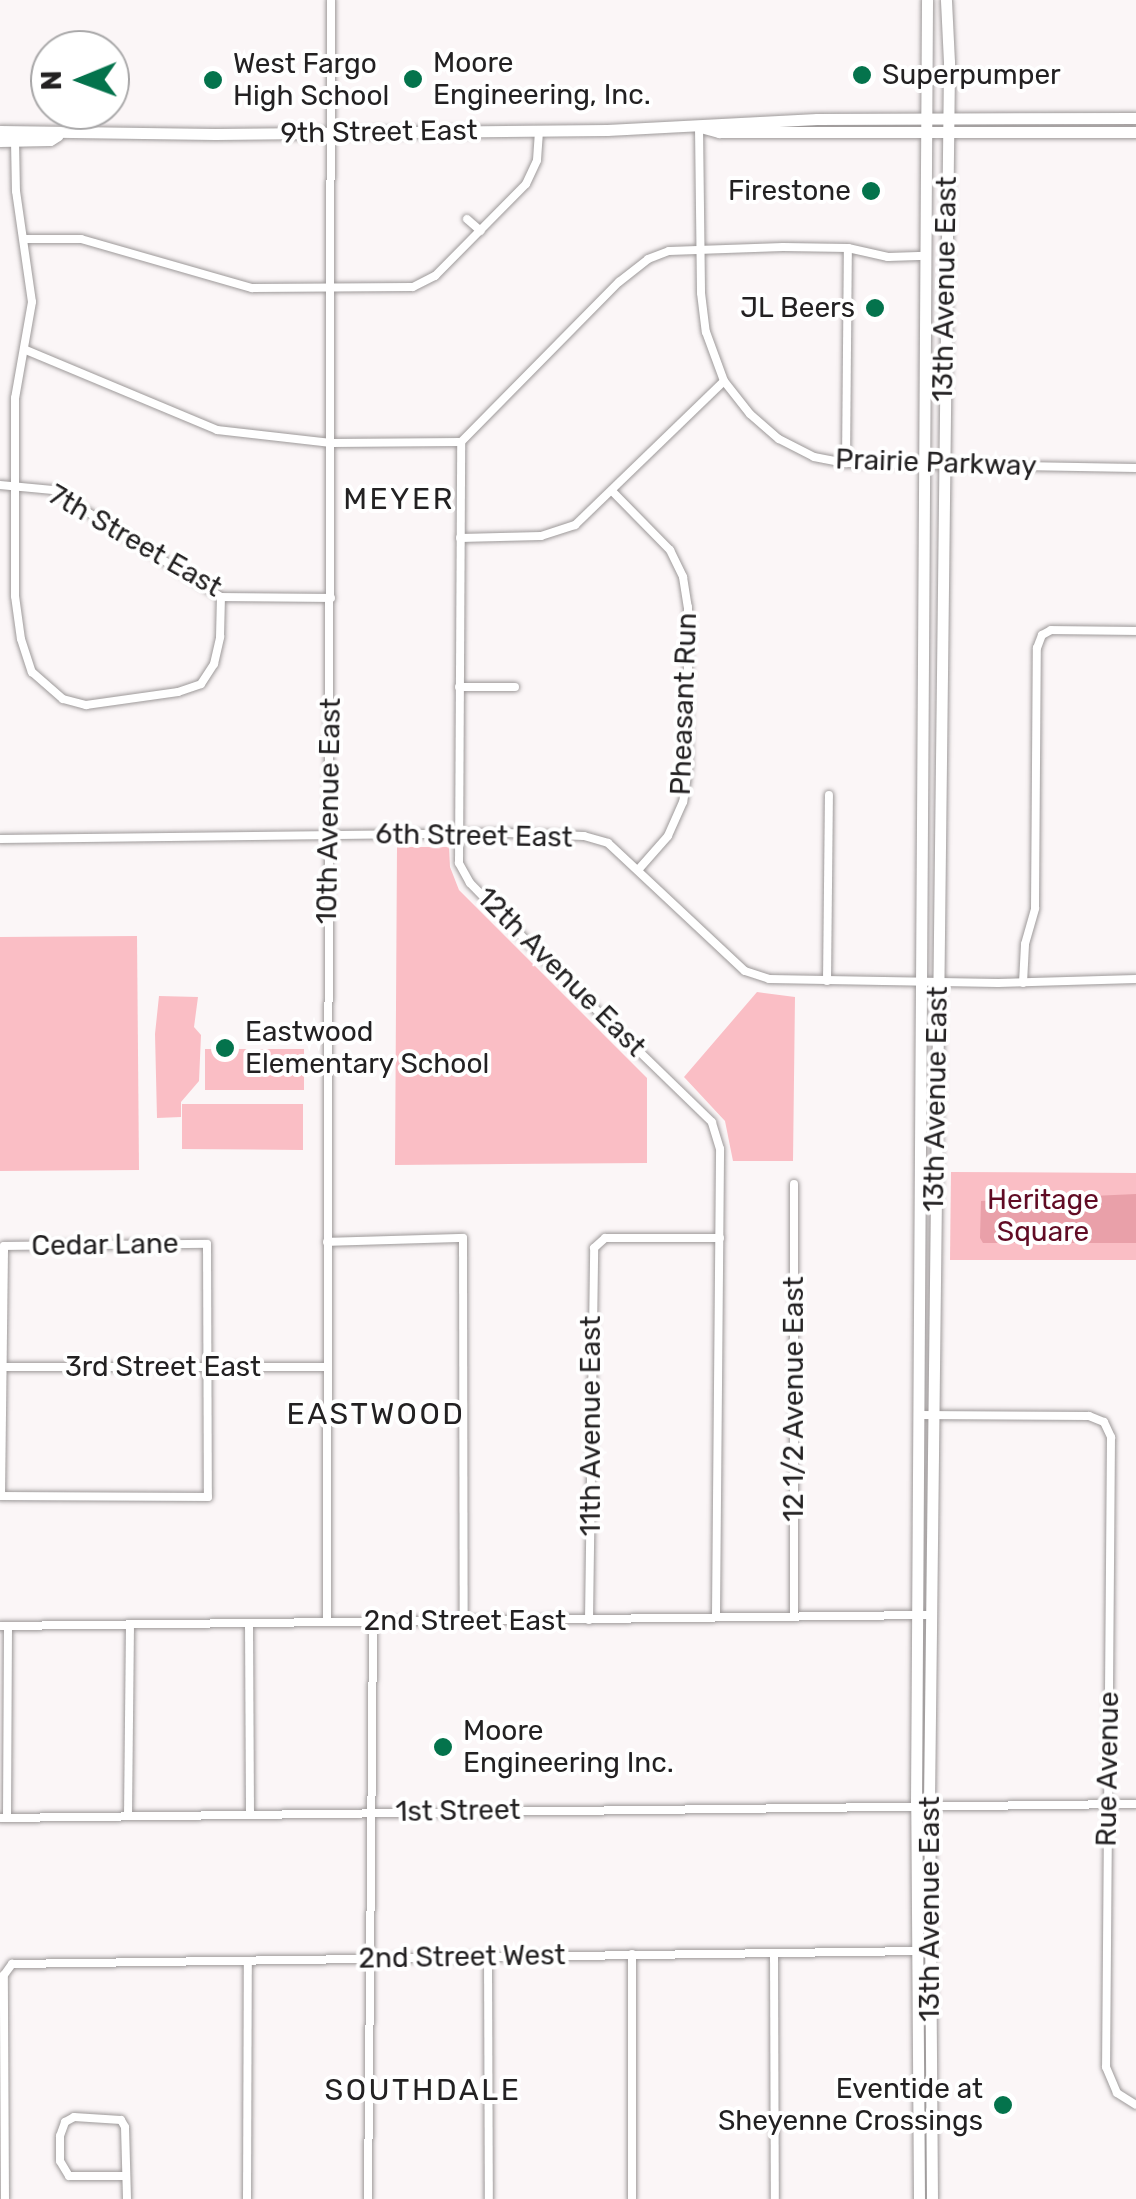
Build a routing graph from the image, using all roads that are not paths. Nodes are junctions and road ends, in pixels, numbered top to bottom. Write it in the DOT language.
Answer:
graph roads {
  1 [pos="331,0"];
  2 [pos="927,0"];
  3 [pos="946,0"];
  4 [pos="927,118"];
  5 [pos="947,118"];
  6 [pos="1136,118"];
  7 [pos="700,127"];
  8 [pos="539,130"];
  9 [pos="0,131"];
  10 [pos="927,132"];
  11 [pos="947,132"];
  12 [pos="1136,132"];
  13 [pos="331,133"];
  14 [pos="58,135"];
  15 [pos="0,141"];
  16 [pos="14,141"];
  17 [pos="468,219"];
  18 [pos="480,231"];
  19 [pos="25,239"];
  20 [pos="848,248"];
  21 [pos="700,249"];
  22 [pos="926,256"];
  23 [pos="329,289"];
  24 [pos="26,350"];
  25 [pos="724,381"];
  26 [pos="461,442"];
  27 [pos="331,443"];
  28 [pos="846,463"];
  29 [pos="923,465"];
  30 [pos="943,466"];
  31 [pos="1136,468"];
  32 [pos="14,484"];
  33 [pos="0,485"];
  34 [pos="612,491"];
  35 [pos="460,538"];
  36 [pos="221,597"];
  37 [pos="330,598"];
  38 [pos="1136,631"];
  39 [pos="459,687"];
  40 [pos="514,687"];
  41 [pos="829,796"];
  42 [pos="458,833"];
  43 [pos="329,834"];
  44 [pos="0,838"];
  45 [pos="638,870"];
  46 [pos="1136,979"];
  47 [pos="827,981"];
  48 [pos="930,982"];
  49 [pos="1024,983"];
  50 [pos="794,1184"];
  51 [pos="720,1238"];
  52 [pos="327,1242"];
  53 [pos="326,1366"];
  54 [pos="2,1367"];
  55 [pos="208,1367"];
  56 [pos="926,1415"];
  57 [pos="794,1614"];
  58 [pos="716,1615"];
  59 [pos="924,1615"];
  60 [pos="464,1620"];
  61 [pos="589,1620"];
  62 [pos="326,1622"];
  63 [pos="373,1622"];
  64 [pos="250,1623"];
  65 [pos="130,1625"];
  66 [pos="4,1626"];
  67 [pos="923,1804"];
  68 [pos="1108,1804"];
  69 [pos="1136,1804"];
  70 [pos="371,1812"];
  71 [pos="250,1814"];
  72 [pos="128,1816"];
  73 [pos="3,1818"];
  74 [pos="918,1951"];
  75 [pos="774,1952"];
  76 [pos="632,1954"];
  77 [pos="488,1956"];
  78 [pos="370,1958"];
  79 [pos="248,1961"];
  80 [pos="1136,2105"];
  81 [pos="126,2176"];
  82 [pos="6,2199"];
  83 [pos="127,2199"];
  84 [pos="247,2199"];
  85 [pos="368,2199"];
  86 [pos="489,2199"];
  87 [pos="632,2199"];
  88 [pos="775,2199"];
  89 [pos="919,2199"];
  90 [pos="932,2199"];
  1 -- 13 [label="street, 10th Avenue East"];
  2 -- 4 [label="main road, 13th Avenue East"];
  3 -- 5 [label="main road, 13th Avenue East"];
  4 -- 5 [label="main road, 9th Street East"];
  4 -- 7 [label="main road, 9th Street East"];
  4 -- 10 [label="main road, 13th Avenue East"];
  5 -- 6 [label="main road, 9th Street East"];
  5 -- 11 [label="main road, 13th Avenue East"];
  7 -- 8 [label="main road, 9th Street East"];
  7 -- 10 [label="main road, 9th Street East"];
  7 -- 21 [label="street, Prairie Parkway"];
  8 -- 13 [label="main road, 9th Street East"];
  8 -- 18 [label="street"];
  9 -- 14 [label="main road, 9th Street East"];
  10 -- 11 [label="main road, 9th Street East"];
  10 -- 22 [label="main road, 13th Avenue East"];
  11 -- 12 [label="main road, 9th Street East"];
  11 -- 30 [label="main road, 13th Avenue East"];
  13 -- 14 [label="main road, 9th Street East"];
  13 -- 23 [label="street, 10th Avenue East"];
  14 -- 16 [label="main road, 9th Street East"];
  15 -- 16 [label="main road, 9th Street East"];
  16 -- 19 [label="street"];
  17 -- 18 [label="street"];
  18 -- 23 [label="street"];
  19 -- 23 [label="street"];
  19 -- 24 [label="street"];
  20 -- 21 [label="street"];
  20 -- 22 [label="street"];
  20 -- 28 [label="street"];
  21 -- 25 [label="street, Prairie Parkway"];
  21 -- 26 [label="street"];
  22 -- 29 [label="main road, 13th Avenue East"];
  23 -- 27 [label="street, 10th Avenue East"];
  24 -- 27 [label="street"];
  24 -- 32 [label="street"];
  25 -- 28 [label="street, Prairie Parkway"];
  25 -- 34 [label="street"];
  26 -- 27 [label="street"];
  26 -- 35 [label="street, 12th Avenue East"];
  27 -- 37 [label="street, 10th Avenue East"];
  28 -- 29 [label="street, Prairie Parkway"];
  29 -- 30 [label="street, Prairie Parkway"];
  29 -- 48 [label="main road, 13th Avenue East"];
  30 -- 31 [label="street, Prairie Parkway"];
  30 -- 48 [label="main road, 13th Avenue East"];
  32 -- 33 [label="street, 7th Street East"];
  32 -- 36 [label="street, 7th Street East"];
  32 -- 36 [label="street"];
  34 -- 35 [label="street"];
  34 -- 45 [label="street, Pheasant Run"];
  35 -- 39 [label="street, 12th Avenue East"];
  36 -- 37 [label="street, 7th Street East"];
  37 -- 43 [label="street, 10th Avenue East"];
  38 -- 49 [label="street"];
  39 -- 40 [label="street"];
  39 -- 42 [label="street, 12th Avenue East"];
  41 -- 47 [label="street"];
  42 -- 43 [label="street, 6th Street East"];
  42 -- 45 [label="street, 6th Street East"];
  42 -- 51 [label="street, 12th Avenue East"];
  43 -- 44 [label="street, 6th Street East"];
  43 -- 52 [label="street, 10th Avenue East"];
  45 -- 47 [label="street, 6th Street East"];
  46 -- 49 [label="street, 6th Street East"];
  47 -- 48 [label="street, 6th Street East"];
  48 -- 49 [label="street, 6th Street East"];
  48 -- 56 [label="main road, 13th Avenue East"];
  50 -- 57 [label="street, 12 1/2 Avenue East"];
  51 -- 58 [label="street, 12th Avenue East"];
  51 -- 61 [label="street, 11th Avenue East"];
  52 -- 53 [label="street, 10th Avenue East"];
  52 -- 60 [label="street"];
  53 -- 55 [label="street, 3rd Street East"];
  53 -- 62 [label="street, 10th Avenue East"];
  54 -- 55 [label="street, 3rd Street East"];
  54 -- 55 [label="street, Cedar Lane"];
  54 -- 55 [label="street"];
  56 -- 59 [label="main road, 13th Avenue East"];
  56 -- 68 [label="street, Rue Avenue"];
  57 -- 58 [label="street, 2nd Street East"];
  57 -- 59 [label="street, 2nd Street East"];
  58 -- 61 [label="street, 2nd Street East"];
  59 -- 67 [label="main road, 13th Avenue East"];
  60 -- 61 [label="street, 2nd Street East"];
  60 -- 63 [label="street, 2nd Street East"];
  62 -- 63 [label="street, 2nd Street East"];
  62 -- 64 [label="street, 2nd Street East"];
  63 -- 70 [label="street"];
  64 -- 65 [label="street, 2nd Street East"];
  64 -- 71 [label="street"];
  65 -- 66 [label="street, 2nd Street East"];
  65 -- 72 [label="street"];
  66 -- 73 [label="street"];
  67 -- 68 [label="street, 1st Street"];
  67 -- 70 [label="street, 1st Street"];
  67 -- 74 [label="main road"];
  67 -- 90 [label="main road, 13th Avenue East"];
  68 -- 69 [label="street, 1st Street"];
  68 -- 80 [label="street, Rue Avenue"];
  70 -- 71 [label="street, 1st Street"];
  70 -- 78 [label="street"];
  71 -- 72 [label="street, 1st Street"];
  72 -- 73 [label="street, 1st Street"];
  74 -- 75 [label="street, 2nd Street West"];
  74 -- 89 [label="main road"];
  75 -- 76 [label="street, 2nd Street West"];
  75 -- 88 [label="street"];
  76 -- 77 [label="street, 2nd Street West"];
  76 -- 87 [label="street"];
  77 -- 78 [label="street, 2nd Street West"];
  77 -- 86 [label="street"];
  78 -- 79 [label="street, 2nd Street West"];
  78 -- 85 [label="street"];
  79 -- 82 [label="street, 2nd Street West"];
  79 -- 84 [label="street"];
  81 -- 81 [label="street"];
  81 -- 83 [label="street"];
}
